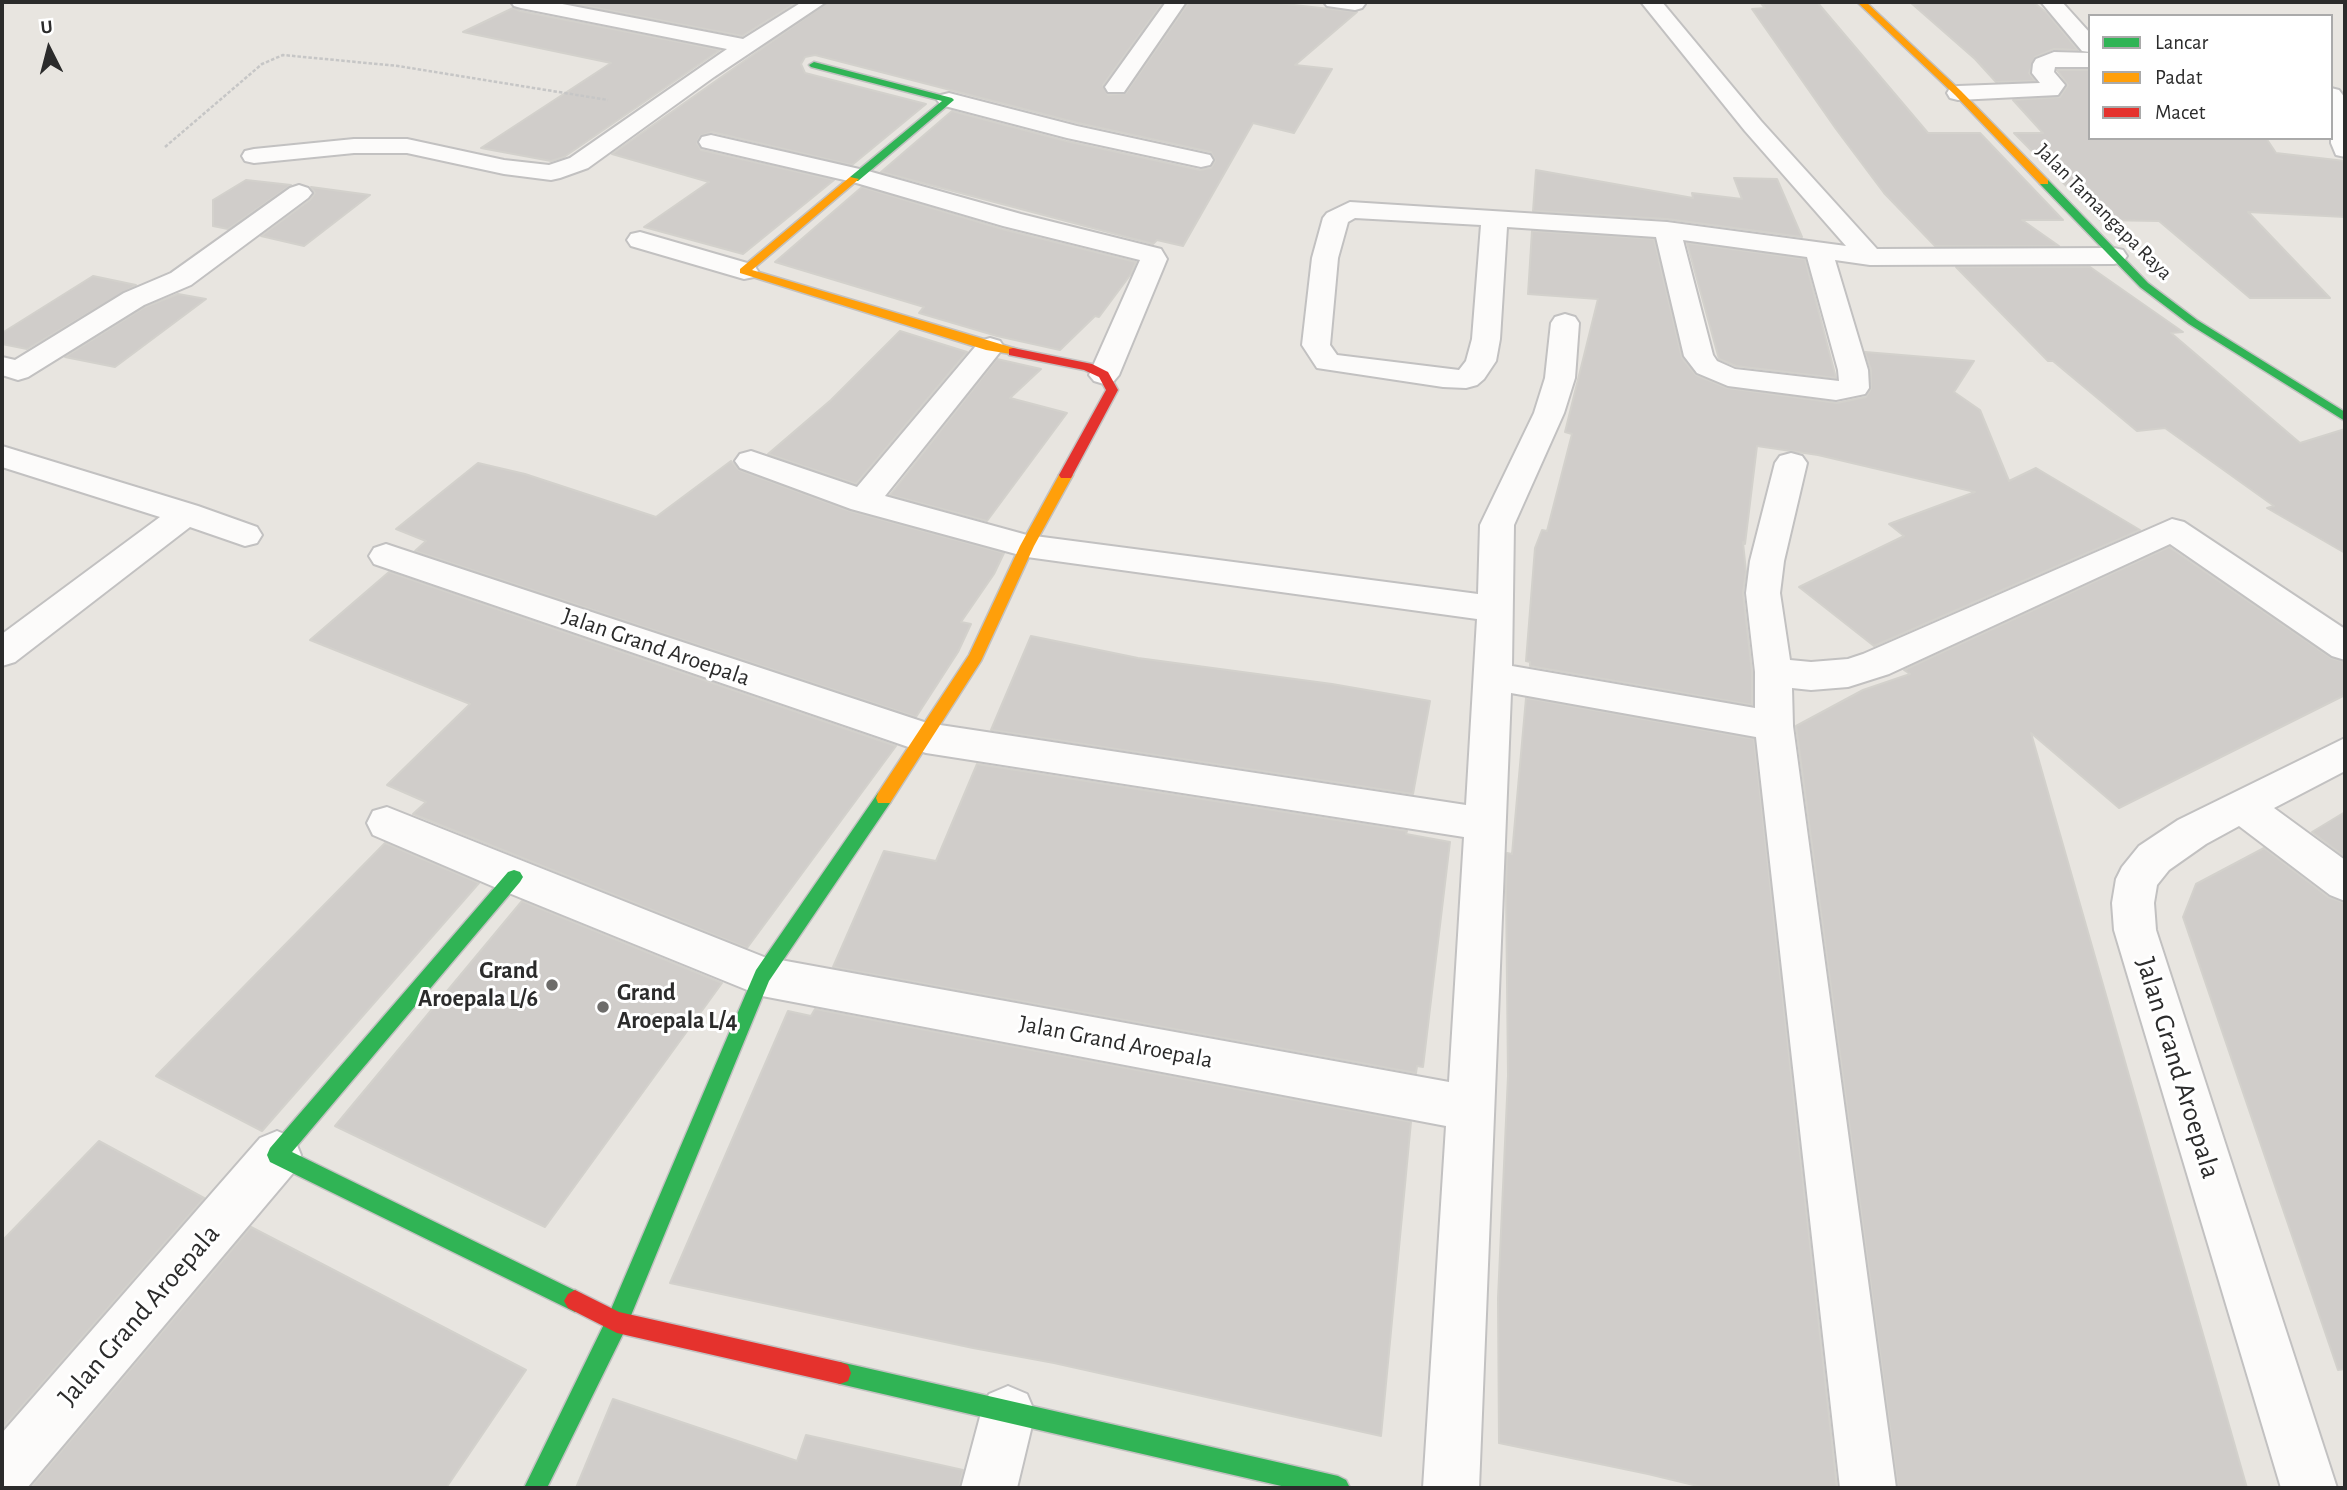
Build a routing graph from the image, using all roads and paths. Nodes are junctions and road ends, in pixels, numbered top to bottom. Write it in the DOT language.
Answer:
graph roads {
  1 [pos="521,2"];
  2 [pos="816,2"];
  3 [pos="1176,2"];
  4 [pos="1651,2"];
  5 [pos="1861,2"];
  6 [pos="2051,2"];
  7 [pos="2088,44"];
  8 [pos="744,47"];
  9 [pos="2088,60"];
  10 [pos="814,65"];
  11 [pos="1116,87"];
  12 [pos="1958,93"];
  13 [pos="2333,98"];
  14 [pos="949,100"];
  15 [pos="654,107"];
  16 [pos="711,142"];
  17 [pos="165,147"];
  18 [pos="2345,150"];
  19 [pos="254,156"];
  20 [pos="1201,160"];
  21 [pos="859,176"];
  22 [pos="299,193"];
  23 [pos="1495,218"];
  24 [pos="1008,219"];
  25 [pos="1667,230"];
  26 [pos="989,238"];
  27 [pos="640,240"];
  28 [pos="1819,250"];
  29 [pos="2114,256"];
  30 [pos="1870,257"];
  31 [pos="744,271"];
  32 [pos="1565,323"];
  33 [pos="990,347"];
  34 [pos="7,373"];
  35 [pos="1104,375"];
  36 [pos="2345,417"];
  37 [pos="751,461"];
  38 [pos="6,463"];
  39 [pos="1791,463"];
  40 [pos="863,501"];
  41 [pos="186,514"];
  42 [pos="245,535"];
  43 [pos="1027,546"];
  44 [pos="386,556"];
  45 [pos="1496,609"];
  46 [pos="2345,647"];
  47 [pos="2,653"];
  48 [pos="1773,672"];
  49 [pos="1493,676"];
  50 [pos="1774,726"];
  51 [pos="926,738"];
  52 [pos="2345,753"];
  53 [pos="2243,807"];
  54 [pos="387,823"];
  55 [pos="1484,824"];
  56 [pos="514,877"];
  57 [pos="2345,883"];
  58 [pos="762,976"];
  59 [pos="1469,1108"];
  60 [pos="277,1155"];
  61 [pos="617,1322"];
  62 [pos="1008,1413"];
  63 [pos="2,1475"];
  64 [pos="535,1488"];
  65 [pos="989,1488"];
  66 [pos="1338,1488"];
  67 [pos="1451,1488"];
  68 [pos="1868,1488"];
  69 [pos="2309,1488"];
  1 -- 8 [label="street"];
  2 -- 8 [label="street"];
  3 -- 11 [label="street"];
  4 -- 30 [label="street"];
  5 -- 12 [label="street, Jalan Tamangapa Raya"];
  6 -- 7 [label="street"];
  8 -- 15 [label="street"];
  9 -- 12 [label="street"];
  10 -- 14 [label="street"];
  12 -- 29 [label="street, Jalan Tamangapa Raya"];
  13 -- 18 [label="street"];
  14 -- 20 [label="street"];
  14 -- 21 [label="street"];
  15 -- 17 [label="path"];
  15 -- 19 [label="street"];
  16 -- 21 [label="street"];
  21 -- 24 [label="street"];
  21 -- 31 [label="street"];
  22 -- 34 [label="street"];
  23 -- 23 [label="street"];
  23 -- 25 [label="street"];
  24 -- 26 [label="street"];
  24 -- 35 [label="street"];
  25 -- 28 [label="street"];
  25 -- 28 [label="street"];
  27 -- 31 [label="street"];
  28 -- 30 [label="street"];
  29 -- 30 [label="street"];
  29 -- 36 [label="street, Jalan Tamangapa Raya"];
  31 -- 33 [label="street"];
  32 -- 45 [label="street"];
  33 -- 35 [label="street"];
  33 -- 40 [label="street"];
  35 -- 43 [label="street"];
  37 -- 40 [label="street"];
  38 -- 41 [label="street"];
  39 -- 48 [label="street"];
  40 -- 43 [label="street"];
  41 -- 42 [label="street"];
  41 -- 47 [label="street"];
  43 -- 45 [label="street"];
  43 -- 51 [label="street"];
  44 -- 51 [label="street, Jalan Grand Aroepala"];
  45 -- 49 [label="street"];
  46 -- 48 [label="street"];
  48 -- 50 [label="street"];
  49 -- 50 [label="street"];
  49 -- 55 [label="street"];
  50 -- 68 [label="street"];
  51 -- 55 [label="street, Jalan Grand Aroepala"];
  51 -- 58 [label="street"];
  52 -- 53 [label="street, Jalan Grand Aroepala"];
  53 -- 57 [label="street"];
  53 -- 69 [label="street, Jalan Grand Aroepala"];
  54 -- 56 [label="street, Jalan Grand Aroepala"];
  55 -- 59 [label="street"];
  56 -- 58 [label="street, Jalan Grand Aroepala"];
  56 -- 60 [label="street, Jalan Grand Aroepala"];
  58 -- 59 [label="street, Jalan Grand Aroepala"];
  58 -- 61 [label="street"];
  59 -- 67 [label="street"];
  60 -- 61 [label="street"];
  60 -- 63 [label="street, Jalan Grand Aroepala"];
  61 -- 62 [label="street"];
  61 -- 64 [label="street"];
  62 -- 65 [label="street"];
  62 -- 66 [label="street"];
}
